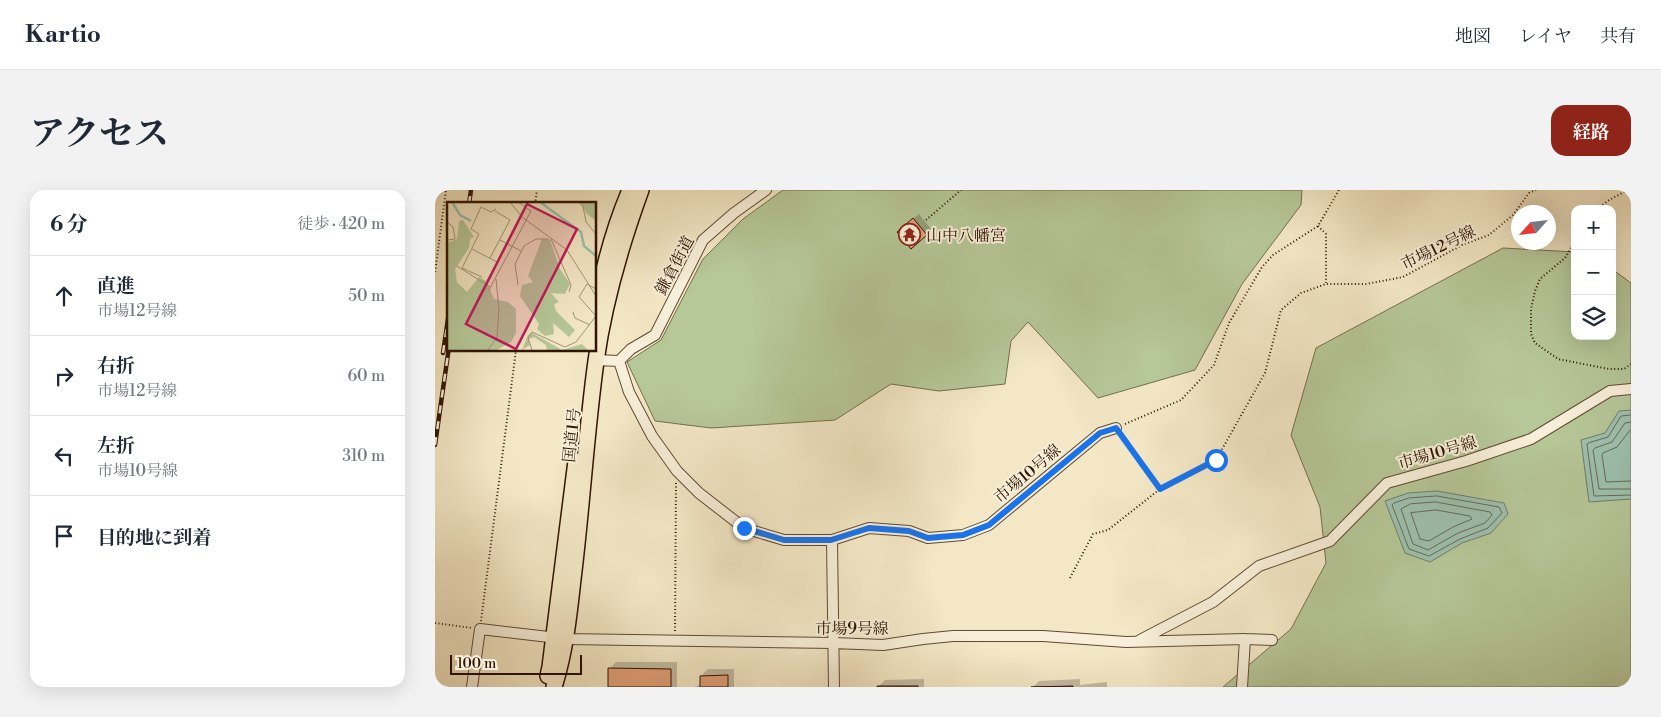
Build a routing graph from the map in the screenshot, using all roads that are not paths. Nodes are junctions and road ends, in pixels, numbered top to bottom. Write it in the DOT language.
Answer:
graph roads {
  1 [pos="630,190"];
  2 [pos="641,190"];
  3 [pos="766,190"];
  4 [pos="596,311"];
  5 [pos="596,344"];
  6 [pos="593,355"];
  7 [pos="619,361"];
  8 [pos="1631,389"];
  9 [pos="1116,428"];
  10 [pos="831,540"];
  11 [pos="560,639"];
  12 [pos="1245,639"];
  13 [pos="1272,640"];
  14 [pos="1138,641"];
  15 [pos="833,643"];
  16 [pos="472,687"];
  17 [pos="545,687"];
  18 [pos="554,687"];
  19 [pos="834,687"];
  20 [pos="1242,687"];
  1 -- 4 [label="highway"];
  2 -- 5 [label="highway, 国道1号"];
  3 -- 7 [label="street, 鎌倉街道"];
  6 -- 7 [label="street"];
  6 -- 11 [label="highway, 国道1号"];
  7 -- 10 [label="street, 市場10号線"];
  8 -- 14 [label="street, 市場10号線"];
  9 -- 10 [label="street, 市場10号線"];
  10 -- 15 [label="street"];
  11 -- 15 [label="street, 市場9号線"];
  11 -- 16 [label="street, 市場9号線"];
  11 -- 17 [label="highway, 国道1号"];
  11 -- 18 [label="highway, 国道1号"];
  12 -- 13 [label="street, 市場9号線"];
  12 -- 14 [label="street, 市場9号線"];
  12 -- 20 [label="street"];
  14 -- 15 [label="street, 市場9号線"];
  15 -- 19 [label="street"];
}
